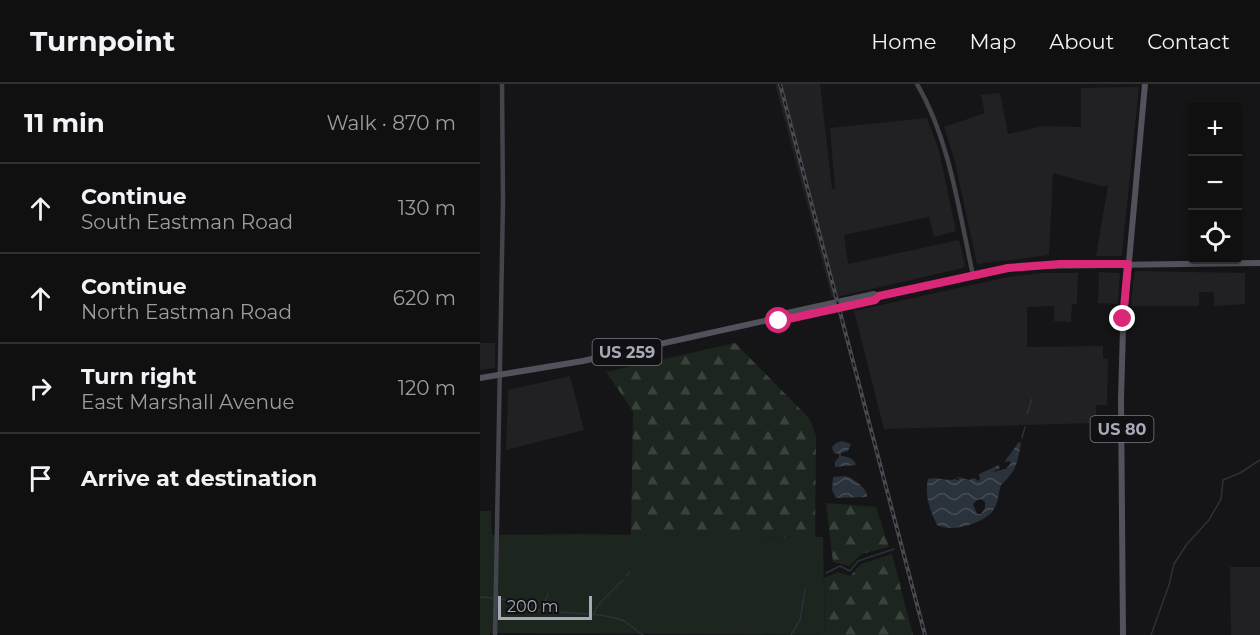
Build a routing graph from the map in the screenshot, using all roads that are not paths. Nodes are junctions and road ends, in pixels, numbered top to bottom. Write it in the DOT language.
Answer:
graph roads {
  1 [pos="502,84"];
  2 [pos="917,84"];
  3 [pos="1145,84"];
  4 [pos="1260,263"];
  5 [pos="1128,264"];
  6 [pos="973,275"];
  7 [pos="500,376"];
  8 [pos="480,378"];
  9 [pos="495,635"];
  10 [pos="1123,635"];
  1 -- 7 [label="street"];
  2 -- 6 [label="street"];
  3 -- 5 [label="main road, US 80"];
  4 -- 5 [label="main road, US 259"];
  5 -- 6 [label="main road, US 259"];
  5 -- 10 [label="main road, US 80"];
  6 -- 7 [label="main road, US 259"];
  7 -- 8 [label="main road, US 259"];
  7 -- 9 [label="street"];
}
